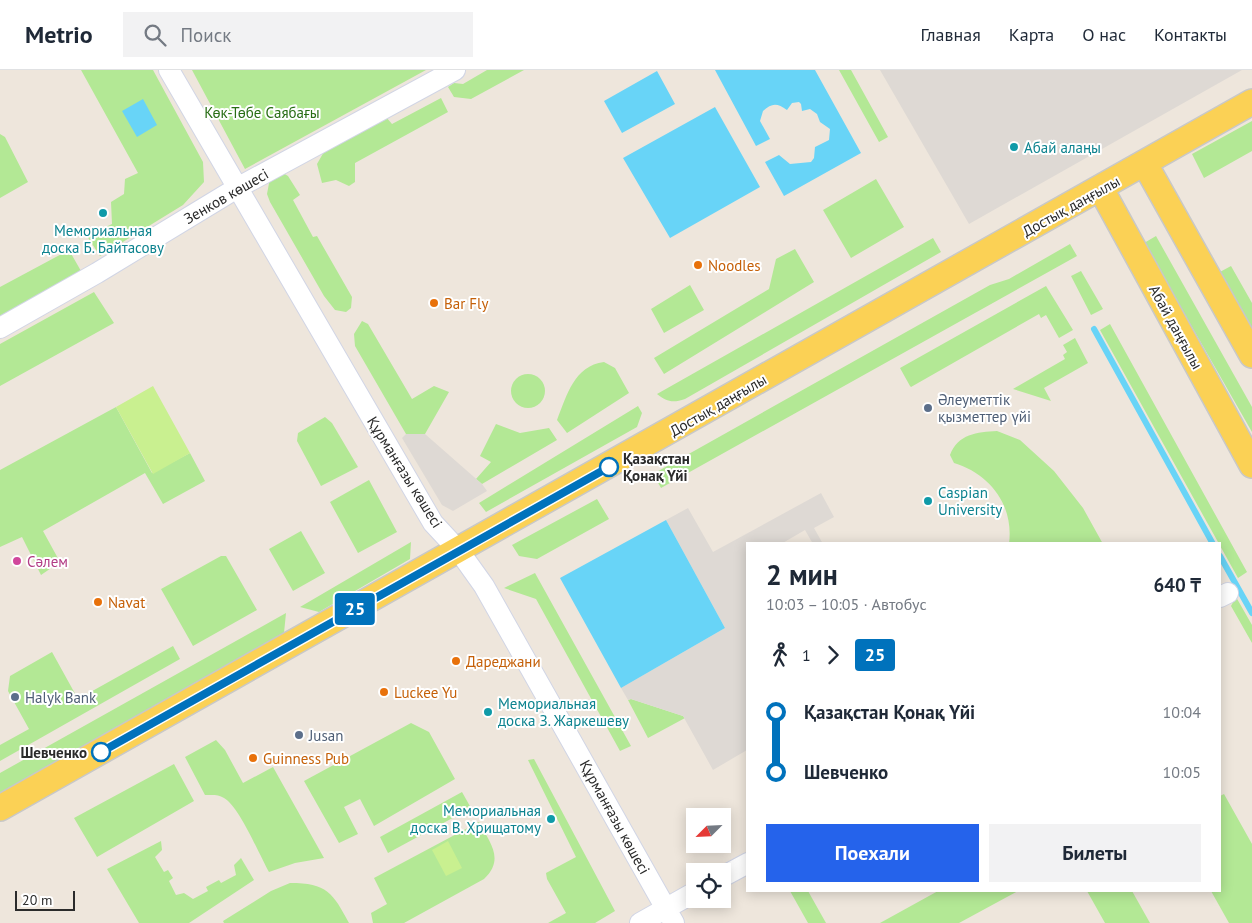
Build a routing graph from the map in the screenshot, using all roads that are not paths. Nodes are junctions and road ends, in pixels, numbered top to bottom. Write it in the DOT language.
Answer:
graph roads {
  1 [pos="169,70"];
  2 [pos="455,70"];
  3 [pos="1252,102"];
  4 [pos="1145,164"];
  5 [pos="237,188"];
  6 [pos="1101,190"];
  7 [pos="0,328"];
  8 [pos="1252,355"];
  9 [pos="1252,465"];
  10 [pos="459,551"];
  11 [pos="0,808"];
  12 [pos="746,864"];
  13 [pos="731,872"];
  14 [pos="686,901"];
  15 [pos="670,916"];
  16 [pos="640,923"];
  1 -- 5 [label="street, Құрманғазы көшесі"];
  2 -- 5 [label="street, Зенков көшесі"];
  3 -- 4 [label="main road, Достық даңғылы"];
  4 -- 6 [label="main road, Достық даңғылы"];
  4 -- 8 [label="main road"];
  5 -- 7 [label="street, Зенков көшесі"];
  5 -- 10 [label="street, Құрманғазы көшесі"];
  6 -- 9 [label="main road, Абай даңғылы"];
  6 -- 10 [label="main road, Достық даңғылы"];
  10 -- 11 [label="main road, Достық даңғылы"];
  10 -- 15 [label="street, Құрманғазы көшесі"];
  12 -- 13 [label="street"];
  14 -- 15 [label="street"];
  15 -- 16 [label="street"];
}
